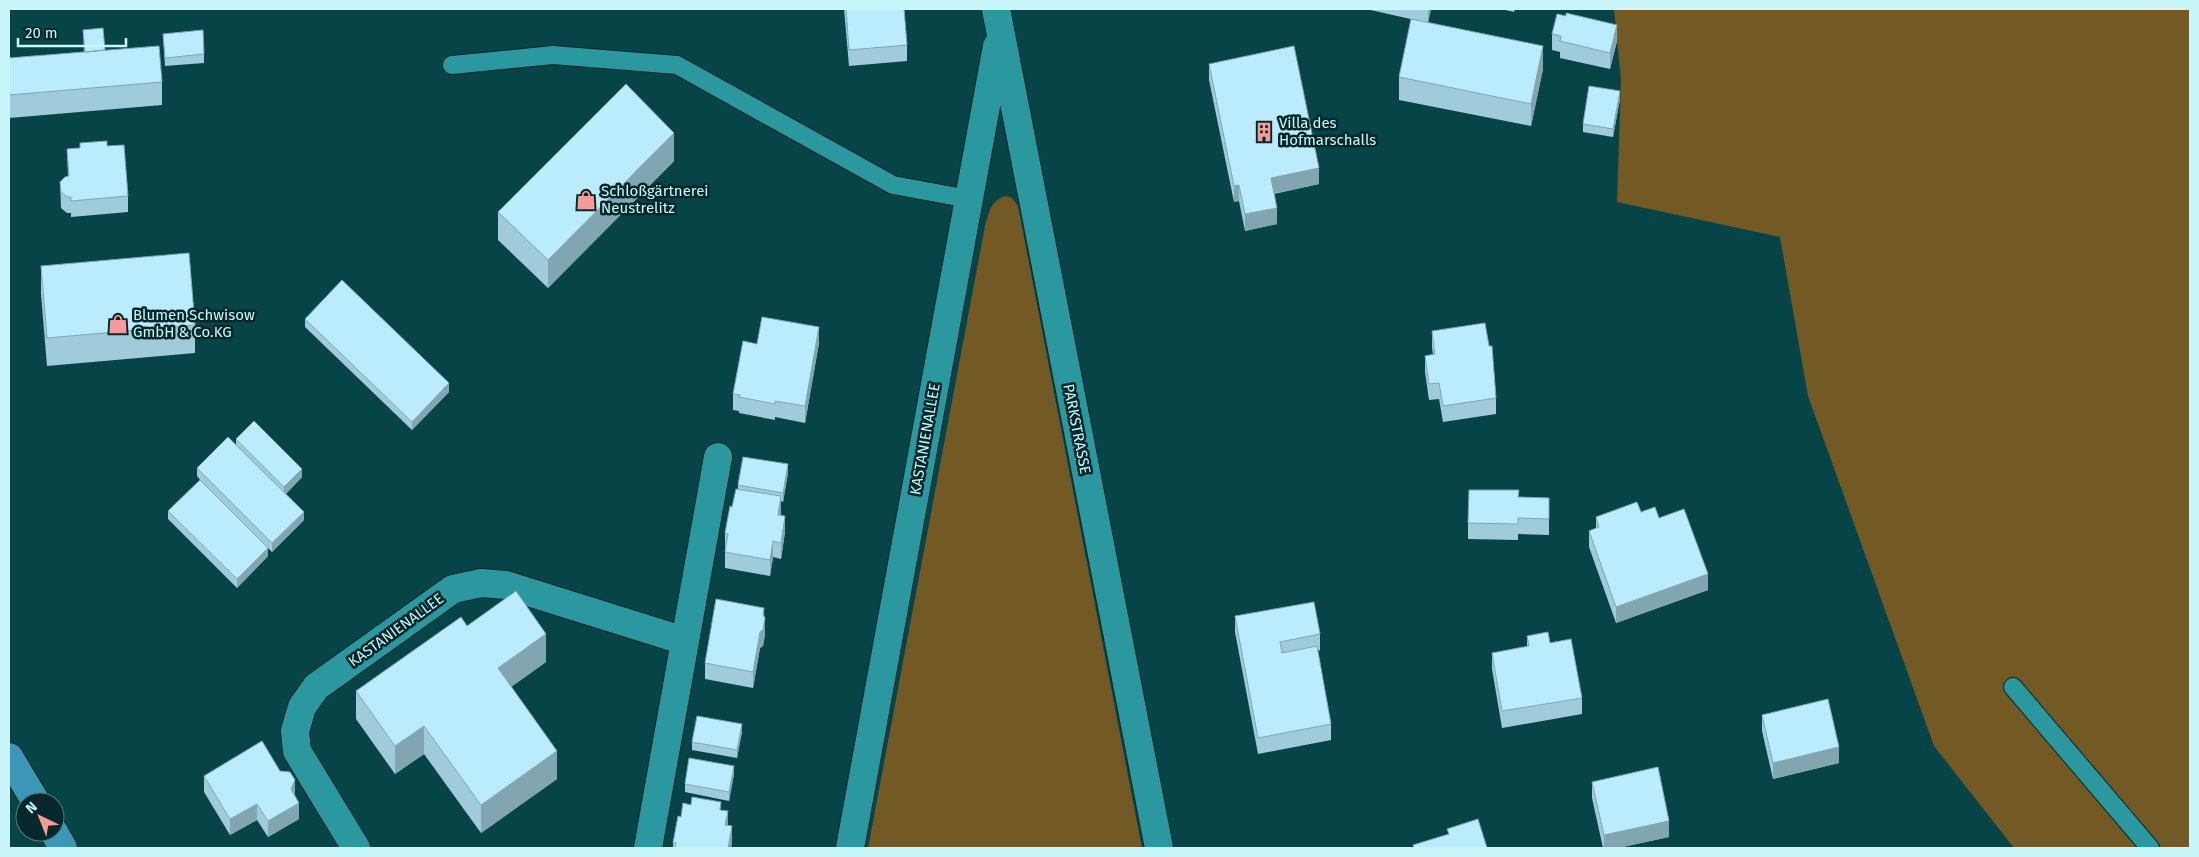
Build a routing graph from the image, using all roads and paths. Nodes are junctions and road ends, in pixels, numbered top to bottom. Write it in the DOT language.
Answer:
graph roads {
  1 [pos="998,19"];
  2 [pos="452,66"];
  3 [pos="969,200"];
  4 [pos="718,457"];
  5 [pos="685,641"];
  6 [pos="2013,687"];
  7 [pos="9,757"];
  8 [pos="30,792"];
  9 [pos="356,848"];
  10 [pos="648,848"];
  11 [pos="850,848"];
  12 [pos="1159,848"];
  13 [pos="2150,848"];
  1 -- 3 [label="street, KASTANIENALLEE"];
  1 -- 12 [label="street, PARKSTRASSE"];
  2 -- 3 [label="lane"];
  3 -- 11 [label="street, KASTANIENALLEE"];
  4 -- 5 [label="street"];
  5 -- 9 [label="street, KASTANIENALLEE"];
  5 -- 10 [label="street"];
  6 -- 13 [label="lane"];
  7 -- 8 [label="main road"];
}
